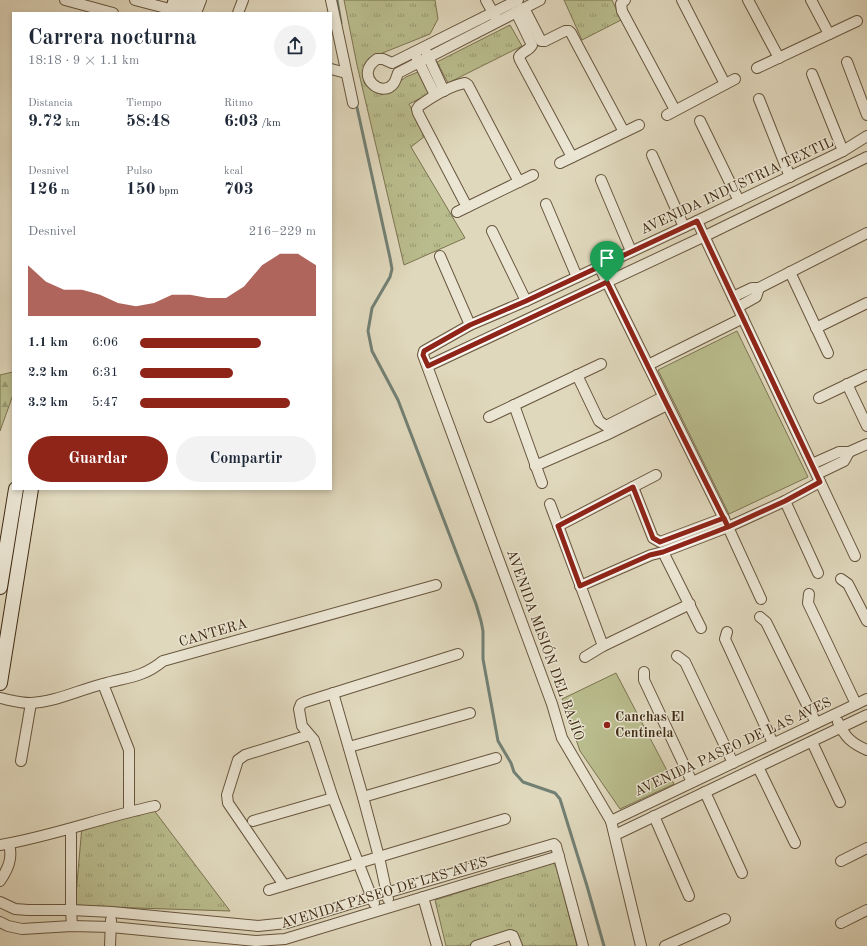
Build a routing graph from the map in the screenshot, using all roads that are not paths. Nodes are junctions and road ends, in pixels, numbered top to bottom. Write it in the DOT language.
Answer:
graph roads {
  1 [pos="66,0"];
  2 [pos="135,0"];
  3 [pos="190,0"];
  4 [pos="201,0"];
  5 [pos="243,0"];
  6 [pos="331,0"];
  7 [pos="486,0"];
  8 [pos="540,0"];
  9 [pos="625,0"];
  10 [pos="682,0"];
  11 [pos="748,0"];
  12 [pos="811,0"];
  13 [pos="157,6"];
  14 [pos="177,10"];
  15 [pos="507,10"];
  16 [pos="109,12"];
  17 [pos="196,12"];
  18 [pos="238,12"];
  19 [pos="857,21"];
  20 [pos="828,34"];
  21 [pos="537,43"];
  22 [pos="422,55"];
  23 [pos="778,58"];
  24 [pos="847,62"];
  25 [pos="757,68"];
  26 [pos="332,69"];
  27 [pos="346,73"];
  28 [pos="812,74"];
  29 [pos="735,79"];
  30 [pos="725,84"];
  31 [pos="439,93"];
  32 [pos="759,99"];
  33 [pos="353,103"];
  34 [pos="867,115"];
  35 [pos="700,122"];
  36 [pos="639,125"];
  37 [pos="624,132"];
  38 [pos="867,136"];
  39 [pos="843,151"];
  40 [pos="652,156"];
  41 [pos="572,157"];
  42 [pos="867,157"];
  43 [pos="560,163"];
  44 [pos="533,175"];
  45 [pos="790,177"];
  46 [pos="601,180"];
  47 [pos="519,182"];
  48 [pos="739,201"];
  49 [pos="546,204"];
  50 [pos="467,207"];
  51 [pos="457,212"];
  52 [pos="697,221"];
  53 [pos="684,227"];
  54 [pos="492,231"];
  55 [pos="867,233"];
  56 [pos="705,236"];
  57 [pos="631,251"];
  58 [pos="440,256"];
  59 [pos="599,266"];
  60 [pos="790,272"];
  61 [pos="577,277"];
  62 [pos="607,282"];
  63 [pos="759,288"];
  64 [pos="733,297"];
  65 [pos="526,301"];
  66 [pos="867,303"];
  67 [pos="738,307"];
  68 [pos="743,318"];
  69 [pos="470,325"];
  70 [pos="816,328"];
  71 [pos="424,351"];
  72 [pos="828,353"];
  73 [pos="601,364"];
  74 [pos="648,365"];
  75 [pos="428,366"];
  76 [pos="578,375"];
  77 [pos="867,375"];
  78 [pos="847,384"];
  79 [pos="819,398"];
  80 [pos="665,401"];
  81 [pos="514,405"];
  82 [pos="489,418"];
  83 [pos="867,426"];
  84 [pos="867,444"];
  85 [pos="849,452"];
  86 [pos="812,464"];
  87 [pos="535,466"];
  88 [pos="656,475"];
  89 [pos="818,478"];
  90 [pos="542,483"];
  91 [pos="633,487"];
  92 [pos="16,490"];
  93 [pos="31,490"];
  94 [pos="785,501"];
  95 [pos="550,504"];
  96 [pos="726,523"];
  97 [pos="558,526"];
  98 [pos="663,552"];
  99 [pos="856,556"];
  100 [pos="818,573"];
  101 [pos="841,579"];
  102 [pos="436,585"];
  103 [pos="580,586"];
  104 [pos="0,587"];
  105 [pos="809,594"];
  106 [pos="761,599"];
  107 [pos="690,604"];
  108 [pos="760,617"];
  109 [pos="867,621"];
  110 [pos="701,628"];
  111 [pos="727,632"];
  112 [pos="603,646"];
  113 [pos="458,654"];
  114 [pos="677,656"];
  115 [pos="584,657"];
  116 [pos="644,672"];
  117 [pos="0,683"];
  118 [pos="103,684"];
  119 [pos="333,693"];
  120 [pos="0,698"];
  121 [pos="867,699"];
  122 [pos="31,703"];
  123 [pos="856,704"];
  124 [pos="470,712"];
  125 [pos="835,714"];
  126 [pos="867,716"];
  127 [pos="816,723"];
  128 [pos="841,728"];
  129 [pos="308,735"];
  130 [pos="812,742"];
  131 [pos="773,744"];
  132 [pos="349,747"];
  133 [pos="867,750"];
  134 [pos="496,758"];
  135 [pos="22,761"];
  136 [pos="732,763"];
  137 [pos="758,767"];
  138 [pos="692,782"];
  139 [pos="705,792"];
  140 [pos="363,797"];
  141 [pos="333,798"];
  142 [pos="840,802"];
  143 [pos="155,806"];
  144 [pos="128,811"];
  145 [pos="654,816"];
  146 [pos="505,819"];
  147 [pos="253,821"];
  148 [pos="611,821"];
  149 [pos="71,834"];
  150 [pos="615,835"];
  151 [pos="795,843"];
  152 [pos="5,845"];
  153 [pos="867,848"];
  154 [pos="559,856"];
  155 [pos="379,857"];
  156 [pos="842,860"];
  157 [pos="357,863"];
  158 [pos="741,870"];
  159 [pos="0,881"];
  160 [pos="284,885"];
  161 [pos="269,890"];
  162 [pos="386,893"];
  163 [pos="689,896"];
  164 [pos="372,897"];
  165 [pos="423,897"];
  166 [pos="0,902"];
  167 [pos="390,906"];
  168 [pos="71,910"];
  169 [pos="867,910"];
  170 [pos="376,911"];
  171 [pos="112,912"];
  172 [pos="172,917"];
  173 [pos="725,919"];
  174 [pos="0,922"];
  175 [pos="841,923"];
  176 [pos="72,926"];
  177 [pos="258,926"];
  178 [pos="111,927"];
  179 [pos="171,932"];
  180 [pos="256,943"];
  181 [pos="110,946"];
  182 [pos="437,946"];
  183 [pos="476,946"];
  184 [pos="516,946"];
  185 [pos="583,946"];
  186 [pos="641,946"];
  187 [pos="665,946"];
  1 -- 16 [label="street"];
  2 -- 13 [label="street"];
  3 -- 14 [label="main road"];
  4 -- 17 [label="street"];
  5 -- 18 [label="street"];
  6 -- 27 [label="street"];
  7 -- 15 [label="street"];
  8 -- 15 [label="street"];
  9 -- 30 [label="street"];
  10 -- 30 [label="street"];
  11 -- 23 [label="street"];
  12 -- 20 [label="street"];
  13 -- 14 [label="street"];
  15 -- 21 [label="street"];
  15 -- 22 [label="street"];
  19 -- 20 [label="street"];
  20 -- 23 [label="street"];
  21 -- 37 [label="street"];
  21 -- 41 [label="street"];
  22 -- 22 [label="street"];
  22 -- 31 [label="street"];
  23 -- 25 [label="street"];
  24 -- 34 [label="street"];
  26 -- 27 [label="street"];
  27 -- 33 [label="street"];
  28 -- 39 [label="street"];
  29 -- 30 [label="street"];
  31 -- 47 [label="street"];
  31 -- 50 [label="street"];
  32 -- 45 [label="street"];
  35 -- 48 [label="street"];
  36 -- 37 [label="street"];
  37 -- 41 [label="street"];
  38 -- 39 [label="street, AVENIDA INDUSTRIA TEXTIL"];
  39 -- 45 [label="street, AVENIDA INDUSTRIA TEXTIL"];
  40 -- 53 [label="street"];
  41 -- 43 [label="street"];
  42 -- 56 [label="street"];
  44 -- 47 [label="street"];
  45 -- 48 [label="street, AVENIDA INDUSTRIA TEXTIL"];
  46 -- 57 [label="street"];
  47 -- 50 [label="street"];
  48 -- 52 [label="street, AVENIDA INDUSTRIA TEXTIL"];
  49 -- 61 [label="street"];
  50 -- 51 [label="street"];
  52 -- 53 [label="street, AVENIDA INDUSTRIA TEXTIL"];
  52 -- 56 [label="street"];
  53 -- 57 [label="street, AVENIDA INDUSTRIA TEXTIL"];
  54 -- 65 [label="street"];
  55 -- 60 [label="street"];
  56 -- 62 [label="street"];
  56 -- 64 [label="street"];
  57 -- 59 [label="street, AVENIDA INDUSTRIA TEXTIL"];
  58 -- 69 [label="street"];
  59 -- 61 [label="street, AVENIDA INDUSTRIA TEXTIL"];
  59 -- 62 [label="street"];
  60 -- 63 [label="street"];
  60 -- 70 [label="street"];
  61 -- 65 [label="street, AVENIDA INDUSTRIA TEXTIL"];
  62 -- 74 [label="street"];
  62 -- 75 [label="street"];
  63 -- 64 [label="street"];
  63 -- 67 [label="street"];
  64 -- 67 [label="street"];
  65 -- 69 [label="street, AVENIDA INDUSTRIA TEXTIL"];
  66 -- 70 [label="street"];
  67 -- 68 [label="street"];
  68 -- 74 [label="street"];
  68 -- 86 [label="street"];
  69 -- 71 [label="street, AVENIDA INDUSTRIA TEXTIL"];
  70 -- 72 [label="street"];
  71 -- 75 [label="street, AVENIDA MISIÓN DEL BAJÍO"];
  73 -- 76 [label="street"];
  74 -- 80 [label="street"];
  75 -- 148 [label="street, AVENIDA MISIÓN DEL BAJÍO"];
  76 -- 80 [label="street"];
  76 -- 81 [label="street"];
  77 -- 78 [label="street"];
  78 -- 79 [label="street"];
  78 -- 83 [label="street"];
  80 -- 87 [label="street"];
  80 -- 96 [label="street"];
  81 -- 82 [label="street"];
  81 -- 87 [label="street"];
  84 -- 85 [label="street"];
  85 -- 86 [label="street"];
  85 -- 89 [label="street"];
  86 -- 89 [label="street"];
  87 -- 90 [label="street"];
  88 -- 91 [label="street"];
  89 -- 94 [label="street"];
  89 -- 99 [label="street"];
  91 -- 96 [label="street"];
  91 -- 97 [label="street"];
  92 -- 104 [label="main road"];
  93 -- 117 [label="main road"];
  94 -- 96 [label="street"];
  94 -- 100 [label="street"];
  95 -- 97 [label="street"];
  96 -- 98 [label="street"];
  96 -- 106 [label="street"];
  97 -- 103 [label="street"];
  98 -- 103 [label="street"];
  98 -- 107 [label="street"];
  101 -- 109 [label="street"];
  102 -- 118 [label="street, CANTERA"];
  103 -- 112 [label="street"];
  105 -- 123 [label="street"];
  107 -- 110 [label="street"];
  107 -- 112 [label="street"];
  108 -- 127 [label="street"];
  111 -- 131 [label="street"];
  112 -- 115 [label="street"];
  113 -- 119 [label="street"];
  114 -- 136 [label="street"];
  116 -- 138 [label="street"];
  118 -- 122 [label="street, CANTERA"];
  118 -- 144 [label="street"];
  119 -- 129 [label="street"];
  119 -- 132 [label="street"];
  120 -- 122 [label="street, CANTERA"];
  121 -- 123 [label="street, AVENIDA PASEO DE LAS AVES"];
  122 -- 135 [label="street"];
  123 -- 125 [label="street, AVENIDA PASEO DE LAS AVES"];
  124 -- 132 [label="street"];
  125 -- 127 [label="street, AVENIDA PASEO DE LAS AVES"];
  125 -- 128 [label="street"];
  126 -- 128 [label="street, AVENIDA PASEO DE LAS AVES"];
  127 -- 131 [label="street, AVENIDA PASEO DE LAS AVES"];
  128 -- 130 [label="street, AVENIDA PASEO DE LAS AVES"];
  128 -- 133 [label="street"];
  129 -- 141 [label="street"];
  129 -- 160 [label="street"];
  130 -- 137 [label="street, AVENIDA PASEO DE LAS AVES"];
  130 -- 142 [label="street"];
  131 -- 136 [label="street, AVENIDA PASEO DE LAS AVES"];
  132 -- 140 [label="street"];
  134 -- 140 [label="street"];
  136 -- 138 [label="street, AVENIDA PASEO DE LAS AVES"];
  137 -- 139 [label="street, AVENIDA PASEO DE LAS AVES"];
  137 -- 151 [label="street"];
  138 -- 148 [label="street, AVENIDA PASEO DE LAS AVES"];
  139 -- 145 [label="street, AVENIDA PASEO DE LAS AVES"];
  139 -- 158 [label="street"];
  140 -- 155 [label="street"];
  141 -- 147 [label="street"];
  141 -- 157 [label="street"];
  143 -- 144 [label="street"];
  144 -- 152 [label="street"];
  145 -- 150 [label="street, AVENIDA PASEO DE LAS AVES"];
  145 -- 163 [label="street"];
  146 -- 155 [label="street"];
  148 -- 150 [label="street, AVENIDA MISIÓN DEL BAJÍO"];
  149 -- 168 [label="street"];
  150 -- 186 [label="street, AVENIDA MISIÓN DEL BAJÍO"];
  152 -- 159 [label="street"];
  153 -- 156 [label="street"];
  154 -- 162 [label="street, AVENIDA PASEO DE LAS AVES"];
  154 -- 165 [label="street, AVENIDA PASEO DE LAS AVES"];
  154 -- 185 [label="street"];
  155 -- 157 [label="street"];
  155 -- 162 [label="street"];
  157 -- 160 [label="street"];
  157 -- 164 [label="street"];
  160 -- 161 [label="street"];
  162 -- 164 [label="street, AVENIDA PASEO DE LAS AVES"];
  162 -- 167 [label="street"];
  164 -- 170 [label="street"];
  164 -- 177 [label="street, AVENIDA PASEO DE LAS AVES"];
  165 -- 167 [label="street, AVENIDA PASEO DE LAS AVES"];
  165 -- 182 [label="street"];
  166 -- 168 [label="street, AVENIDA PASEO DE LAS AVES"];
  167 -- 170 [label="street, AVENIDA PASEO DE LAS AVES"];
  168 -- 171 [label="street, AVENIDA PASEO DE LAS AVES"];
  168 -- 176 [label="street"];
  169 -- 175 [label="street"];
  170 -- 180 [label="street, AVENIDA PASEO DE LAS AVES"];
  171 -- 172 [label="street, AVENIDA PASEO DE LAS AVES"];
  171 -- 178 [label="street"];
  172 -- 177 [label="street, AVENIDA PASEO DE LAS AVES"];
  172 -- 179 [label="street"];
  173 -- 187 [label="street"];
  174 -- 176 [label="street, AVENIDA PASEO DE LAS AVES"];
  176 -- 178 [label="street, AVENIDA PASEO DE LAS AVES"];
  177 -- 180 [label="street"];
  178 -- 179 [label="street, AVENIDA PASEO DE LAS AVES"];
  178 -- 181 [label="street"];
  179 -- 180 [label="street, AVENIDA PASEO DE LAS AVES"];
  183 -- 184 [label="street"];
}
